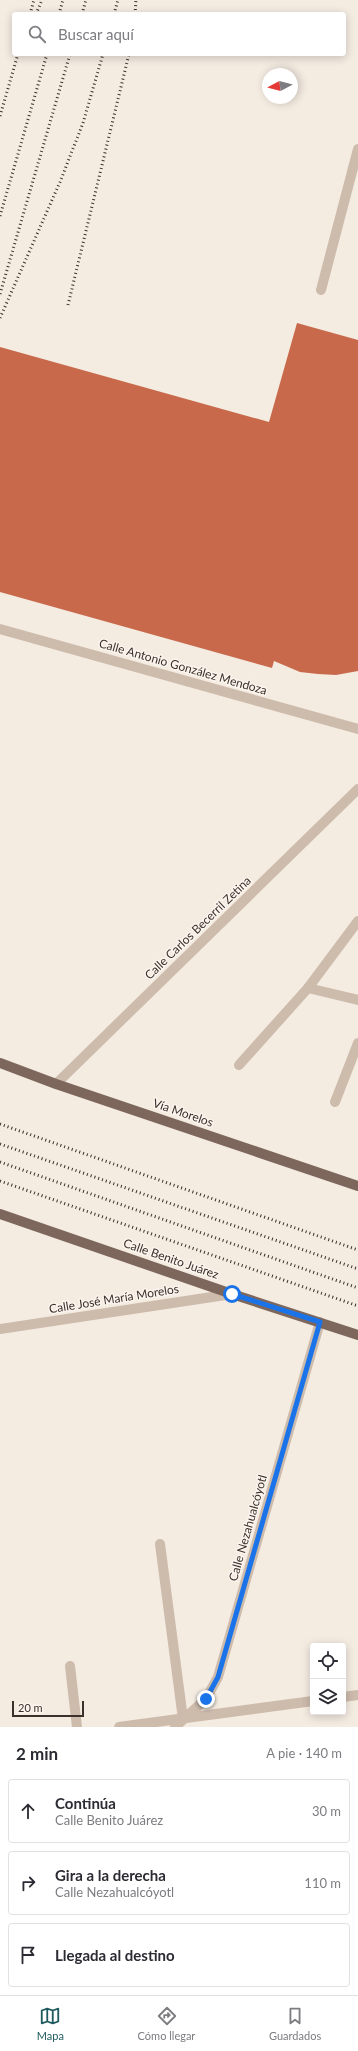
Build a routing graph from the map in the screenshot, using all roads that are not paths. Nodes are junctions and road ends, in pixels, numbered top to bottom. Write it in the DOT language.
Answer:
graph roads {
  1 [pos="358,149"];
  2 [pos="321,290"];
  3 [pos="0,629"];
  4 [pos="358,730"];
  5 [pos="358,789"];
  6 [pos="358,921"];
  7 [pos="308,988"];
  8 [pos="358,1000"];
  9 [pos="358,1043"];
  10 [pos="0,1063"];
  11 [pos="240,1065"];
  12 [pos="56,1084"];
  13 [pos="335,1102"];
  14 [pos="358,1186"];
  15 [pos="0,1214"];
  16 [pos="232,1294"];
  17 [pos="320,1322"];
  18 [pos="0,1329"];
  19 [pos="358,1335"];
  20 [pos="160,1544"];
  21 [pos="70,1666"];
  22 [pos="358,1695"];
  23 [pos="346,1697"];
  24 [pos="310,1701"];
  25 [pos="183,1719"];
  26 [pos="77,1727"];
  27 [pos="120,1727"];
  28 [pos="175,1727"];
  1 -- 2 [label="street"];
  3 -- 4 [label="street, Calle Antonio González Mendoza"];
  5 -- 12 [label="street, Calle Carlos Becerril Zetina"];
  6 -- 7 [label="street"];
  7 -- 8 [label="street"];
  7 -- 11 [label="street"];
  9 -- 13 [label="street"];
  10 -- 12 [label="main road, Vía Morelos"];
  12 -- 14 [label="main road, Vía Morelos"];
  15 -- 16 [label="main road, Calle Benito Juárez"];
  16 -- 17 [label="main road, Calle Benito Juárez"];
  16 -- 18 [label="street, Calle José María Morelos"];
  17 -- 19 [label="main road, Calle Benito Juárez"];
  17 -- 25 [label="street, Calle Nezahualcóyotl"];
  20 -- 25 [label="street"];
  21 -- 26 [label="street"];
  22 -- 23 [label="street"];
  24 -- 25 [label="street"];
  25 -- 27 [label="street"];
  25 -- 28 [label="street, Calle Nezahualcóyotl"];
}
